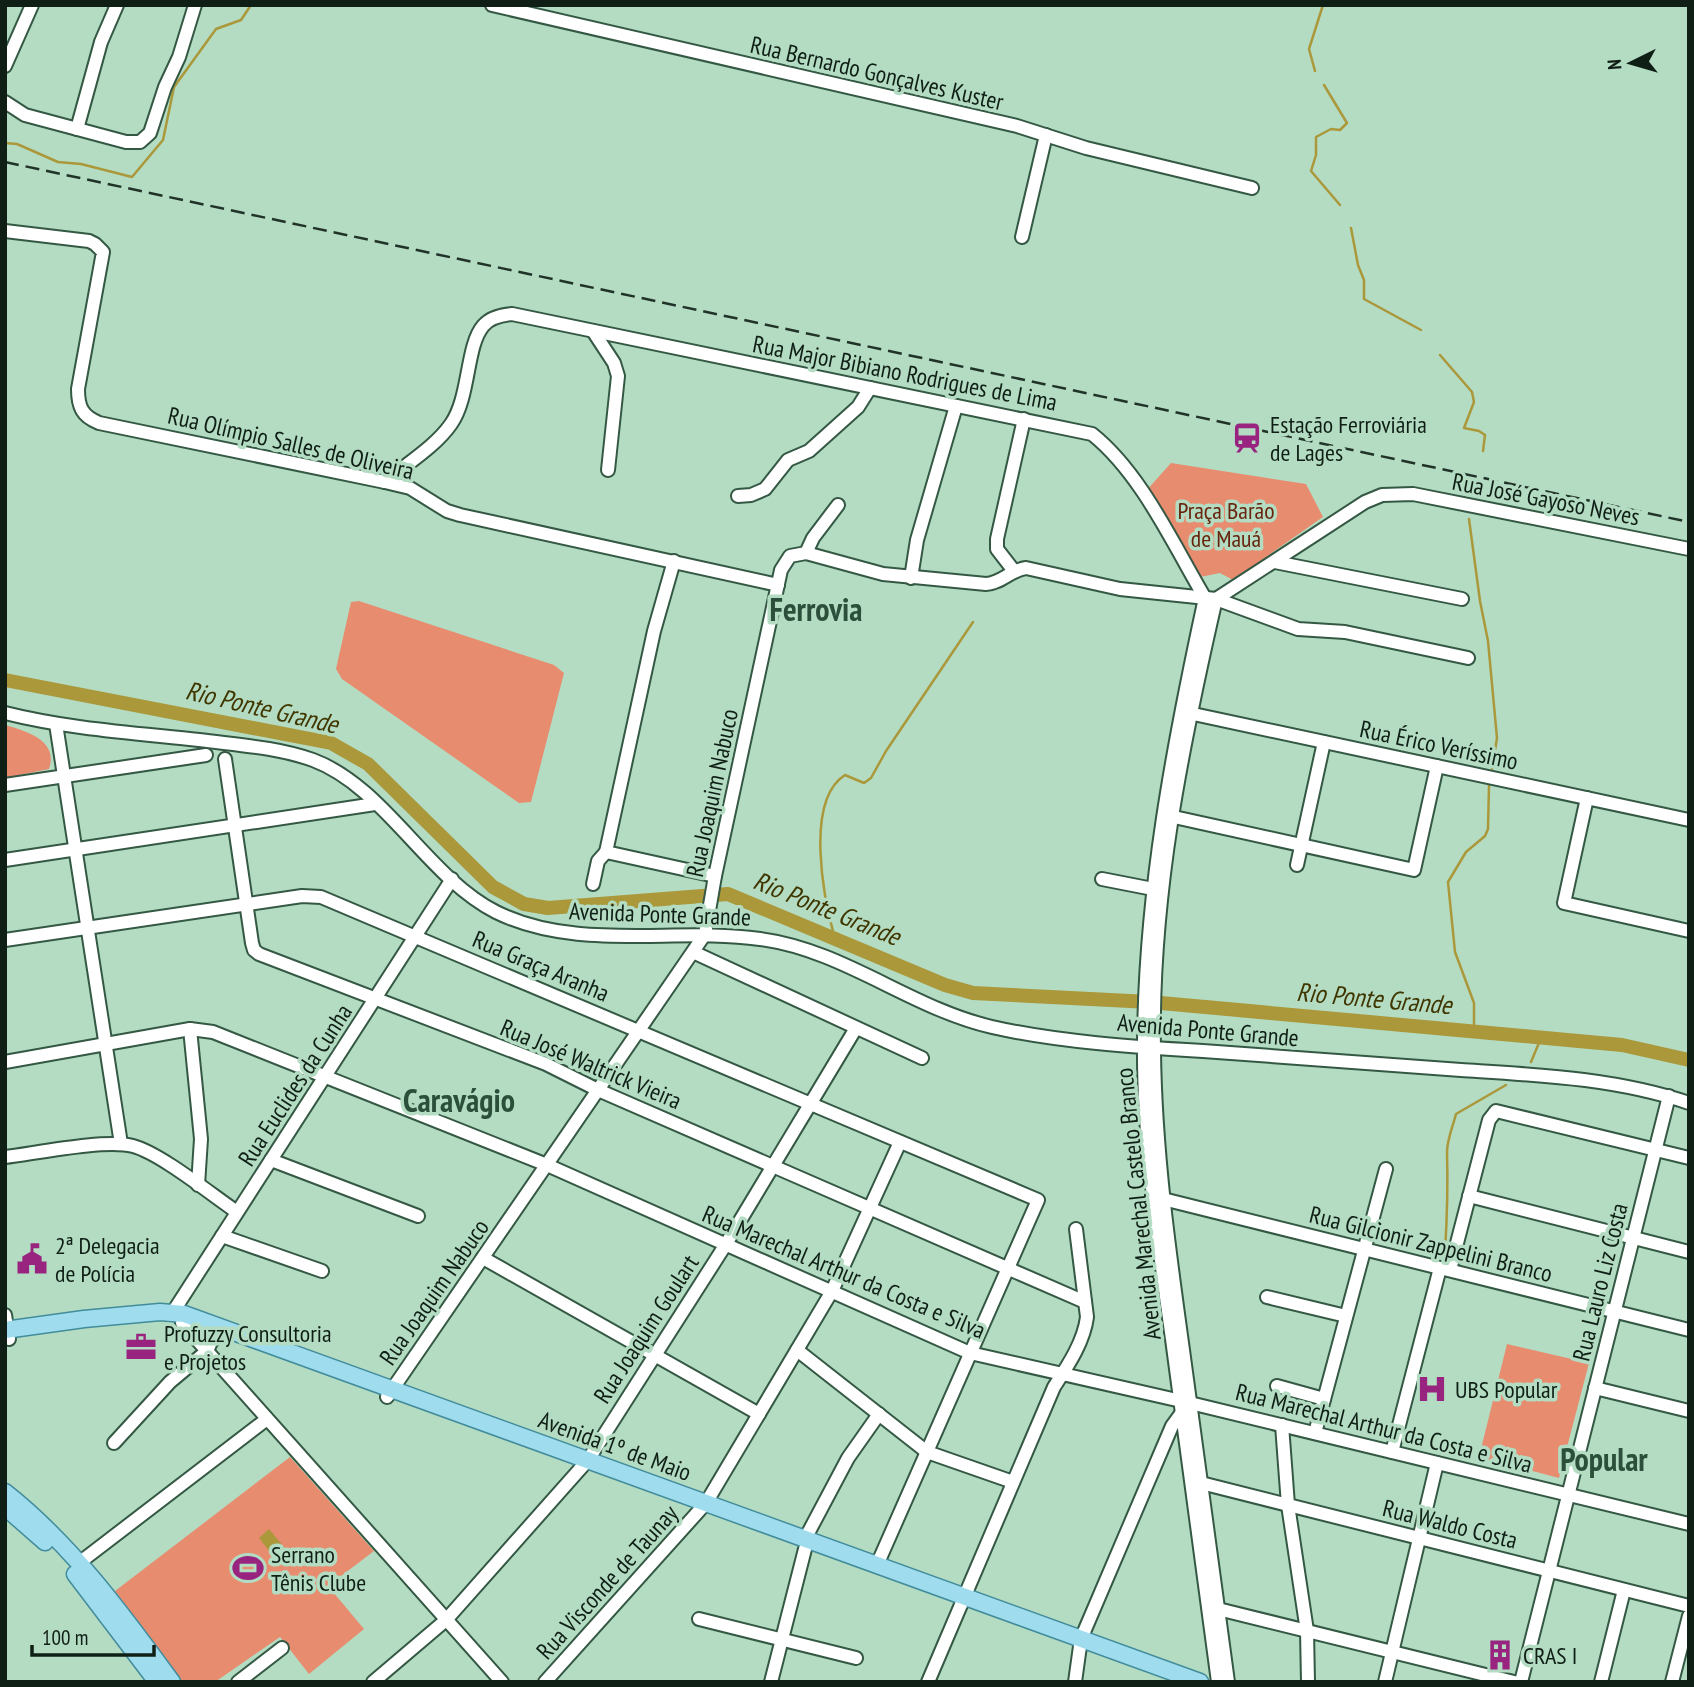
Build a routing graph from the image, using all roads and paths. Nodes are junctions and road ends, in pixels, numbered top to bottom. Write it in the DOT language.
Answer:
graph roads {
  1 [pos="32,5"];
  2 [pos="117,5"];
  3 [pos="195,5"];
  4 [pos="495,5"];
  5 [pos="5,66"];
  6 [pos="5,102"];
  7 [pos="77,129"];
  8 [pos="1046,135"];
  9 [pos="1252,188"];
  10 [pos="5,231"];
  11 [pos="1022,237"];
  12 [pos="593,331"];
  13 [pos="870,388"];
  14 [pos="956,406"];
  15 [pos="1024,419"];
  16 [pos="608,470"];
  17 [pos="385,482"];
  18 [pos="738,496"];
  19 [pos="838,505"];
  20 [pos="1689,549"];
  21 [pos="806,553"];
  22 [pos="674,561"];
  23 [pos="1275,562"];
  24 [pos="1014,571"];
  25 [pos="911,578"];
  26 [pos="778,584"];
  27 [pos="1210,599"];
  28 [pos="1462,599"];
  29 [pos="1468,658"];
  30 [pos="1186,712"];
  31 [pos="5,713"];
  32 [pos="56,724"];
  33 [pos="1324,742"];
  34 [pos="206,755"];
  35 [pos="225,759"];
  36 [pos="1437,766"];
  37 [pos="64,776"];
  38 [pos="5,785"];
  39 [pos="1587,799"];
  40 [pos="375,804"];
  41 [pos="1167,816"];
  42 [pos="1689,820"];
  43 [pos="235,825"];
  44 [pos="1301,845"];
  45 [pos="75,849"];
  46 [pos="606,852"];
  47 [pos="5,859"];
  48 [pos="1297,865"];
  49 [pos="452,879"];
  50 [pos="1102,879"];
  51 [pos="593,884"];
  52 [pos="713,887"];
  53 [pos="1153,889"];
  54 [pos="246,904"];
  55 [pos="87,928"];
  56 [pos="1689,931"];
  57 [pos="705,934"];
  58 [pos="415,936"];
  59 [pos="5,940"];
  60 [pos="693,952"];
  61 [pos="1150,992"];
  62 [pos="375,999"];
  63 [pos="856,1028"];
  64 [pos="190,1029"];
  65 [pos="639,1031"];
  66 [pos="105,1044"];
  67 [pos="1149,1047"];
  68 [pos="922,1058"];
  69 [pos="5,1062"];
  70 [pos="325,1076"];
  71 [pos="598,1090"];
  72 [pos="1669,1097"];
  73 [pos="810,1104"];
  74 [pos="1689,1104"];
  75 [pos="900,1142"];
  76 [pos="121,1144"];
  77 [pos="1656,1149"];
  78 [pos="5,1157"];
  79 [pos="1689,1158"];
  80 [pos="271,1160"];
  81 [pos="547,1165"];
  82 [pos="773,1166"];
  83 [pos="1386,1169"];
  84 [pos="198,1185"];
  85 [pos="1158,1195"];
  86 [pos="1469,1196"];
  87 [pos="870,1208"];
  88 [pos="237,1212"];
  89 [pos="418,1216"];
  90 [pos="1076,1229"];
  91 [pos="222,1236"];
  92 [pos="1633,1238"];
  93 [pos="726,1244"];
  94 [pos="1364,1249"];
  95 [pos="1689,1252"];
  96 [pos="483,1258"];
  97 [pos="1008,1268"];
  98 [pos="1445,1269"];
  99 [pos="322,1271"];
  100 [pos="832,1291"];
  101 [pos="1267,1297"];
  102 [pos="1085,1302"];
  103 [pos="1615,1312"];
  104 [pos="1346,1316"];
  105 [pos="178,1318"];
  106 [pos="1689,1330"];
  107 [pos="6,1331"];
  108 [pos="218,1336"];
  109 [pos="797,1350"];
  110 [pos="207,1351"];
  111 [pos="970,1353"];
  112 [pos="655,1355"];
  113 [pos="1064,1374"];
  114 [pos="1277,1387"];
  115 [pos="1595,1388"];
  116 [pos="390,1393"];
  117 [pos="1324,1399"];
  118 [pos="1184,1405"];
  119 [pos="1689,1411"];
  120 [pos="759,1414"];
  121 [pos="879,1415"];
  122 [pos="267,1419"];
  123 [pos="1282,1425"];
  124 [pos="1315,1433"];
  125 [pos="114,1443"];
  126 [pos="927,1452"];
  127 [pos="1392,1452"];
  128 [pos="1437,1463"];
  129 [pos="584,1464"];
  130 [pos="1013,1482"];
  131 [pos="1201,1483"];
  132 [pos="5,1493"];
  133 [pos="1568,1495"];
  134 [pos="1288,1504"];
  135 [pos="5,1507"];
  136 [pos="703,1507"];
  137 [pos="1689,1524"];
  138 [pos="1419,1538"];
  139 [pos="805,1544"];
  140 [pos="79,1563"];
  141 [pos="877,1565"];
  142 [pos="1549,1571"];
  143 [pos="1624,1590"];
  144 [pos="963,1601"];
  145 [pos="1689,1606"];
  146 [pos="1218,1609"];
  147 [pos="1689,1616"];
  148 [pos="699,1619"];
  149 [pos="446,1620"];
  150 [pos="1307,1631"];
  151 [pos="782,1640"];
  152 [pos="1080,1644"];
  153 [pos="282,1648"];
  154 [pos="1392,1652"];
  155 [pos="856,1658"];
  156 [pos="157,1682"];
  157 [pos="172,1682"];
  158 [pos="238,1682"];
  159 [pos="373,1682"];
  160 [pos="502,1682"];
  161 [pos="545,1682"];
  162 [pos="771,1682"];
  163 [pos="928,1682"];
  164 [pos="1075,1682"];
  165 [pos="1172,1682"];
  166 [pos="1200,1682"];
  167 [pos="1218,1682"];
  168 [pos="1228,1682"];
  169 [pos="1308,1682"];
  170 [pos="1385,1682"];
  171 [pos="1514,1682"];
  172 [pos="1521,1682"];
  173 [pos="1601,1682"];
  174 [pos="1672,1682"];
  1 -- 5 [label="street"];
  2 -- 7 [label="street"];
  3 -- 7 [label="street"];
  4 -- 8 [label="street, Rua Bernardo Gonçalves Kuster"];
  6 -- 7 [label="street"];
  8 -- 9 [label="street, Rua Bernardo Gonçalves Kuster"];
  8 -- 11 [label="street"];
  10 -- 17 [label="street, Rua Olímpio Salles de Oliveira"];
  12 -- 13 [label="street, Rua Major Bibiano Rodrigues de Lima"];
  12 -- 16 [label="street"];
  12 -- 17 [label="street, Rua Major Bibiano Rodrigues de Lima"];
  13 -- 14 [label="street, Rua Major Bibiano Rodrigues de Lima"];
  13 -- 18 [label="street"];
  14 -- 15 [label="street, Rua Major Bibiano Rodrigues de Lima"];
  14 -- 25 [label="street"];
  15 -- 24 [label="street"];
  15 -- 27 [label="street, Rua Major Bibiano Rodrigues de Lima"];
  17 -- 22 [label="street, Rua Olímpio Salles de Oliveira"];
  19 -- 21 [label="street, Rua Joaquim Nabuco"];
  20 -- 23 [label="street, Rua José Gayoso Neves"];
  21 -- 25 [label="street"];
  21 -- 26 [label="street, Rua Joaquim Nabuco"];
  22 -- 26 [label="street, Rua Olímpio Salles de Oliveira"];
  22 -- 46 [label="street"];
  23 -- 27 [label="street, Rua José Gayoso Neves"];
  23 -- 28 [label="street"];
  24 -- 25 [label="street"];
  24 -- 27 [label="street"];
  26 -- 52 [label="street, Rua Joaquim Nabuco"];
  27 -- 29 [label="street"];
  27 -- 30 [label="street, Avenida Marechal Castelo Branco"];
  30 -- 33 [label="street, Rua Érico Veríssimo"];
  30 -- 41 [label="street, Avenida Marechal Castelo Branco"];
  31 -- 32 [label="street, Avenida Ponte Grande"];
  32 -- 37 [label="street"];
  32 -- 40 [label="street, Avenida Ponte Grande"];
  33 -- 36 [label="street, Rua Érico Veríssimo"];
  33 -- 44 [label="street"];
  34 -- 37 [label="street"];
  35 -- 43 [label="street, Rua José Waltrick Vieira"];
  36 -- 39 [label="street, Rua Érico Veríssimo"];
  36 -- 44 [label="street"];
  37 -- 38 [label="street"];
  37 -- 45 [label="street"];
  39 -- 42 [label="street, Rua Érico Veríssimo"];
  39 -- 56 [label="street"];
  40 -- 43 [label="street"];
  40 -- 49 [label="street, Avenida Ponte Grande"];
  41 -- 44 [label="street"];
  41 -- 53 [label="street, Avenida Marechal Castelo Branco"];
  41 -- 61 [label="street, Avenida Marechal Castelo Branco"];
  43 -- 45 [label="street"];
  43 -- 54 [label="street, Rua José Waltrick Vieira"];
  44 -- 48 [label="street"];
  45 -- 47 [label="street"];
  45 -- 55 [label="street"];
  46 -- 51 [label="street"];
  46 -- 52 [label="street"];
  49 -- 57 [label="street, Avenida Ponte Grande"];
  49 -- 58 [label="street, Rua Euclides da Cunha"];
  50 -- 53 [label="street"];
  52 -- 57 [label="street, Rua Joaquim Nabuco"];
  53 -- 61 [label="street, Avenida Marechal Castelo Branco"];
  54 -- 55 [label="street, Rua Graça Aranha"];
  54 -- 58 [label="street, Rua Graça Aranha"];
  54 -- 62 [label="street, Rua José Waltrick Vieira"];
  55 -- 59 [label="street, Rua Graça Aranha"];
  55 -- 66 [label="street"];
  57 -- 60 [label="street, Rua Joaquim Nabuco"];
  57 -- 67 [label="street, Avenida Ponte Grande"];
  58 -- 62 [label="street, Rua Euclides da Cunha"];
  58 -- 65 [label="street, Rua Graça Aranha"];
  60 -- 63 [label="street"];
  60 -- 65 [label="street, Rua Joaquim Nabuco"];
  61 -- 67 [label="street, Avenida Marechal Castelo Branco"];
  62 -- 70 [label="street, Rua Euclides da Cunha"];
  62 -- 71 [label="street, Rua José Waltrick Vieira"];
  63 -- 68 [label="street"];
  63 -- 73 [label="street, Rua Joaquim Goulart"];
  64 -- 66 [label="street, Rua Marechal Arthur da Costa e Silva"];
  64 -- 70 [label="street, Rua Marechal Arthur da Costa e Silva"];
  64 -- 84 [label="street"];
  65 -- 71 [label="street, Rua Joaquim Nabuco"];
  65 -- 73 [label="street, Rua Graça Aranha"];
  66 -- 69 [label="street, Rua Marechal Arthur da Costa e Silva"];
  66 -- 76 [label="street"];
  67 -- 72 [label="street, Avenida Ponte Grande"];
  67 -- 85 [label="street, Avenida Marechal Castelo Branco"];
  70 -- 80 [label="street, Rua Euclides da Cunha"];
  70 -- 81 [label="street, Rua Marechal Arthur da Costa e Silva"];
  71 -- 81 [label="street, Rua Joaquim Nabuco"];
  71 -- 82 [label="street, Rua José Waltrick Vieira"];
  72 -- 74 [label="street, Avenida Ponte Grande"];
  72 -- 77 [label="street, Rua Lauro Liz Costa"];
  73 -- 75 [label="street, Rua Graça Aranha"];
  73 -- 82 [label="street, Rua Joaquim Goulart"];
  75 -- 87 [label="street, Rua Visconde de Taunay"];
  75 -- 97 [label="street, Rua Graça Aranha"];
  76 -- 78 [label="street"];
  76 -- 84 [label="street"];
  77 -- 79 [label="street"];
  77 -- 86 [label="street"];
  77 -- 92 [label="street, Rua Lauro Liz Costa"];
  80 -- 88 [label="street, Rua Euclides da Cunha"];
  80 -- 89 [label="street"];
  81 -- 93 [label="street, Rua Marechal Arthur da Costa e Silva"];
  81 -- 96 [label="street, Rua Joaquim Nabuco"];
  82 -- 87 [label="street, Rua José Waltrick Vieira"];
  82 -- 93 [label="street, Rua Joaquim Goulart"];
  83 -- 94 [label="street"];
  84 -- 88 [label="street"];
  85 -- 94 [label="street, Rua Gilcionir Zappelini Branco"];
  85 -- 118 [label="street, Avenida Marechal Castelo Branco"];
  86 -- 92 [label="street"];
  86 -- 98 [label="street"];
  87 -- 97 [label="street, Rua José Waltrick Vieira"];
  87 -- 100 [label="street, Rua Visconde de Taunay"];
  88 -- 91 [label="street, Rua Euclides da Cunha"];
  90 -- 102 [label="street"];
  91 -- 99 [label="street"];
  91 -- 105 [label="street, Rua Euclides da Cunha"];
  92 -- 95 [label="street"];
  92 -- 103 [label="street, Rua Lauro Liz Costa"];
  93 -- 100 [label="street, Rua Marechal Arthur da Costa e Silva"];
  93 -- 112 [label="street, Rua Joaquim Goulart"];
  94 -- 98 [label="street, Rua Gilcionir Zappelini Branco"];
  94 -- 104 [label="street"];
  96 -- 112 [label="street"];
  96 -- 116 [label="street, Rua Joaquim Nabuco"];
  97 -- 102 [label="street, Rua José Waltrick Vieira"];
  97 -- 111 [label="street"];
  98 -- 103 [label="street, Rua Gilcionir Zappelini Branco"];
  98 -- 127 [label="street"];
  100 -- 109 [label="street, Rua Visconde de Taunay"];
  100 -- 111 [label="street, Rua Marechal Arthur da Costa e Silva"];
  101 -- 104 [label="street"];
  102 -- 113 [label="street"];
  103 -- 106 [label="street, Rua Gilcionir Zappelini Branco"];
  103 -- 115 [label="street, Rua Lauro Liz Costa"];
  104 -- 117 [label="street"];
  105 -- 107 [label="main road, Avenida 1º de Maio"];
  105 -- 108 [label="main road, Avenida 1º de Maio"];
  105 -- 110 [label="street"];
  105 -- 116 [label="main road, Avenida 1º de Maio"];
  108 -- 110 [label="street"];
  108 -- 116 [label="main road, Avenida 1º de Maio"];
  109 -- 120 [label="street, Rua Visconde de Taunay"];
  109 -- 121 [label="street"];
  110 -- 122 [label="street"];
  110 -- 125 [label="street"];
  111 -- 113 [label="street, Rua Marechal Arthur da Costa e Silva"];
  111 -- 126 [label="street"];
  112 -- 120 [label="street"];
  112 -- 129 [label="street, Rua Joaquim Goulart"];
  113 -- 118 [label="street, Rua Marechal Arthur da Costa e Silva"];
  113 -- 130 [label="street"];
  114 -- 117 [label="street"];
  115 -- 119 [label="street"];
  115 -- 133 [label="street, Rua Lauro Liz Costa"];
  116 -- 129 [label="main road, Avenida 1º de Maio"];
  117 -- 124 [label="street"];
  118 -- 123 [label="street, Rua Marechal Arthur da Costa e Silva"];
  118 -- 131 [label="street, Avenida Marechal Castelo Branco"];
  118 -- 152 [label="street"];
  118 -- 167 [label="street, Avenida Marechal Castelo Branco"];
  120 -- 136 [label="street, Rua Visconde de Taunay"];
  121 -- 126 [label="street"];
  121 -- 139 [label="street"];
  122 -- 140 [label="street"];
  122 -- 149 [label="street"];
  123 -- 124 [label="street, Rua Marechal Arthur da Costa e Silva"];
  123 -- 134 [label="street"];
  124 -- 127 [label="street, Rua Marechal Arthur da Costa e Silva"];
  126 -- 130 [label="street"];
  126 -- 141 [label="street"];
  127 -- 128 [label="street, Rua Marechal Arthur da Costa e Silva"];
  128 -- 133 [label="street, Rua Marechal Arthur da Costa e Silva"];
  128 -- 138 [label="street"];
  129 -- 136 [label="main road, Avenida 1º de Maio"];
  129 -- 149 [label="street, Rua Joaquim Goulart"];
  130 -- 144 [label="street"];
  131 -- 134 [label="street, Rua Waldo Costa"];
  131 -- 146 [label="street, Avenida Marechal Castelo Branco"];
  132 -- 140 [label="main road"];
  133 -- 137 [label="street, Rua Marechal Arthur da Costa e Silva"];
  133 -- 142 [label="street, Rua Lauro Liz Costa"];
  134 -- 138 [label="street, Rua Waldo Costa"];
  134 -- 150 [label="street"];
  135 -- 156 [label="main road"];
  136 -- 139 [label="main road, Avenida 1º de Maio"];
  136 -- 161 [label="street, Rua Visconde de Taunay"];
  138 -- 142 [label="street, Rua Waldo Costa"];
  138 -- 154 [label="street"];
  139 -- 141 [label="main road, Avenida 1º de Maio"];
  139 -- 144 [label="main road, Avenida 1º de Maio"];
  139 -- 151 [label="street"];
  140 -- 157 [label="main road"];
  141 -- 144 [label="main road, Avenida 1º de Maio"];
  142 -- 143 [label="street, Rua Waldo Costa"];
  142 -- 172 [label="street, Rua Lauro Liz Costa"];
  143 -- 145 [label="street, Rua Waldo Costa"];
  143 -- 173 [label="street"];
  144 -- 152 [label="main road, Avenida 1º de Maio"];
  144 -- 163 [label="street"];
  146 -- 150 [label="street"];
  146 -- 168 [label="street, Avenida Marechal Castelo Branco"];
  147 -- 174 [label="street"];
  148 -- 151 [label="street"];
  149 -- 159 [label="street, Rua Joaquim Goulart"];
  149 -- 160 [label="street"];
  150 -- 154 [label="street"];
  150 -- 169 [label="street"];
  151 -- 155 [label="street"];
  151 -- 162 [label="street"];
  152 -- 164 [label="street"];
  152 -- 165 [label="main road, Avenida 1º de Maio"];
  152 -- 166 [label="main road, Avenida 1º de Maio"];
  153 -- 158 [label="street"];
  154 -- 170 [label="street"];
  154 -- 171 [label="street"];
}
